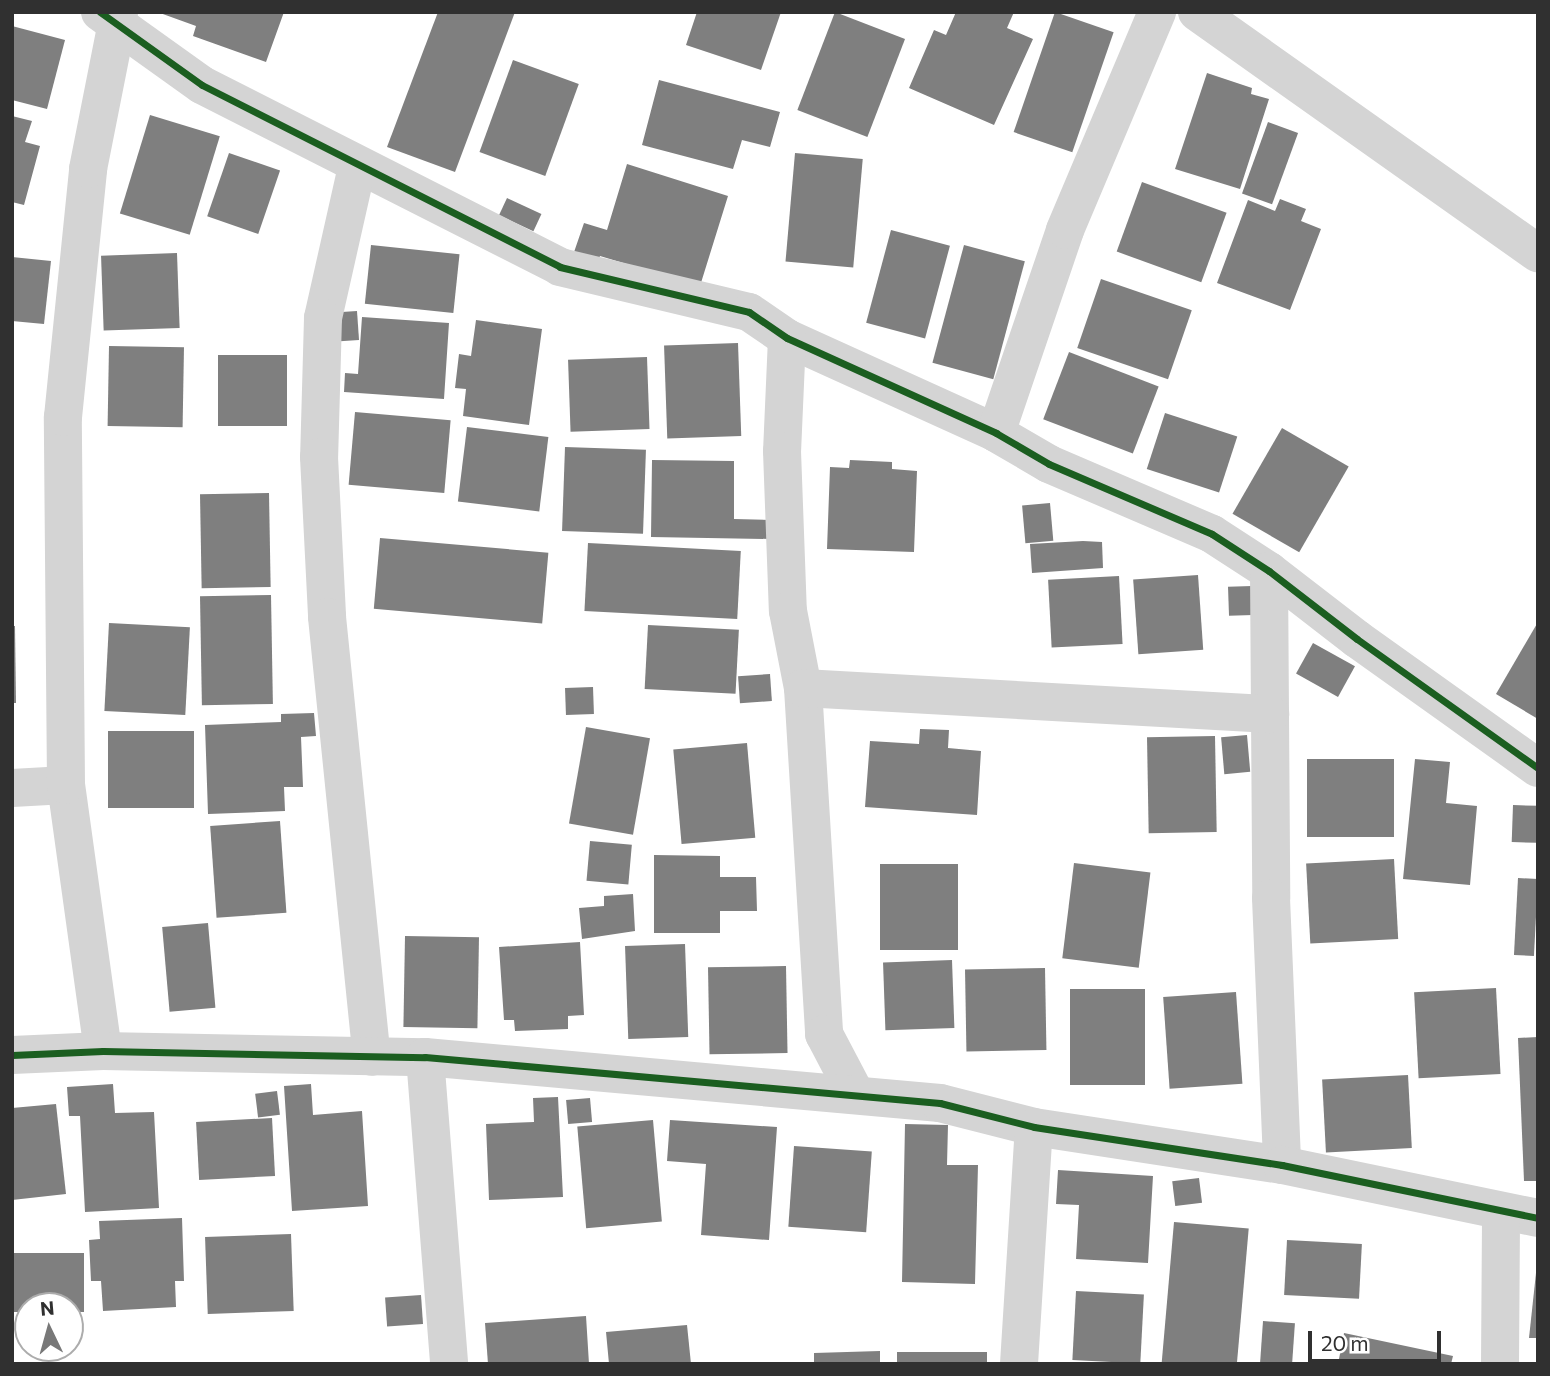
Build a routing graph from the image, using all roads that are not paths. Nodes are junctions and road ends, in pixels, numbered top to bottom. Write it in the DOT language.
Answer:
graph roads {
  1 [pos="1157,12"];
  2 [pos="1197,12"];
  3 [pos="112,15"];
  4 [pos="358,167"];
  5 [pos="1538,253"];
  6 [pos="787,338"];
  7 [pos="996,433"];
  8 [pos="1269,571"];
  9 [pos="803,688"];
  10 [pos="1270,714"];
  11 [pos="1538,768"];
  12 [pos="66,785"];
  13 [pos="12,788"];
  14 [pos="103,1051"];
  15 [pos="12,1055"];
  16 [pos="372,1057"];
  17 [pos="425,1058"];
  18 [pos="856,1095"];
  19 [pos="1034,1127"];
  20 [pos="1282,1165"];
  21 [pos="1520,1216"];
  22 [pos="449,1364"];
  23 [pos="1019,1364"];
  24 [pos="1500,1364"];
  1 -- 7 [label="street"];
  2 -- 5 [label="street"];
  3 -- 4 [label="street"];
  3 -- 12 [label="street"];
  4 -- 6 [label="street"];
  4 -- 16 [label="street"];
  6 -- 7 [label="street"];
  6 -- 9 [label="street"];
  7 -- 8 [label="street"];
  8 -- 10 [label="street"];
  8 -- 11 [label="street"];
  9 -- 10 [label="street"];
  9 -- 18 [label="street"];
  10 -- 20 [label="street"];
  12 -- 13 [label="street"];
  12 -- 14 [label="street"];
  14 -- 15 [label="street"];
  14 -- 16 [label="street"];
  16 -- 17 [label="street"];
  17 -- 18 [label="street"];
  17 -- 22 [label="street"];
  18 -- 19 [label="street"];
  19 -- 20 [label="street"];
  19 -- 23 [label="street"];
  20 -- 21 [label="street"];
  21 -- 24 [label="street"];
}
